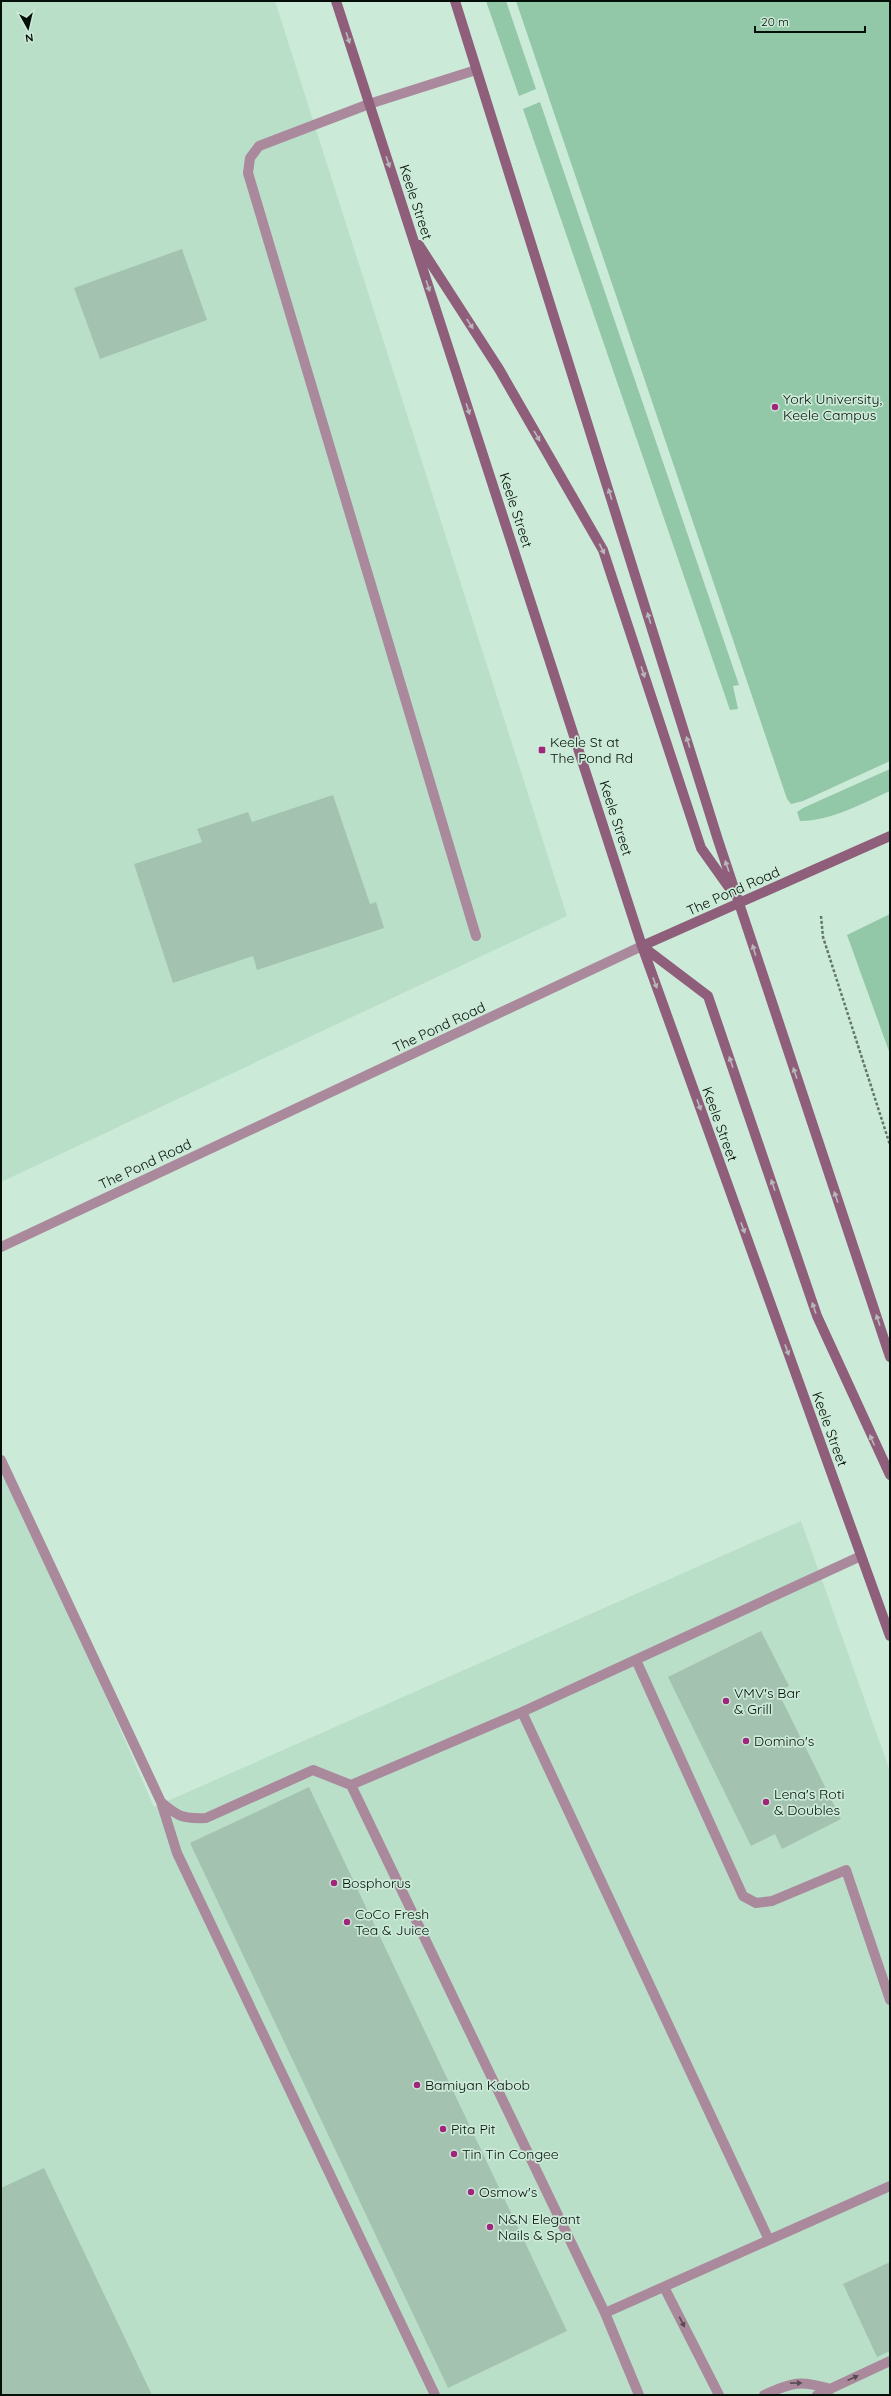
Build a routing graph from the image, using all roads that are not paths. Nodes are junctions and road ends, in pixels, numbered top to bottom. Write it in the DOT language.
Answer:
graph roads {
  1 [pos="336,1"];
  2 [pos="455,1"];
  3 [pos="476,70"];
  4 [pos="370,104"];
  5 [pos="411,233"];
  6 [pos="890,836"];
  7 [pos="740,903"];
  8 [pos="476,936"];
  9 [pos="642,946"];
  10 [pos="1,1247"];
  11 [pos="890,1357"];
  12 [pos="1,1460"];
  13 [pos="890,1475"];
  14 [pos="861,1556"];
  15 [pos="890,1636"];
  16 [pos="636,1660"];
  17 [pos="522,1712"];
  18 [pos="351,1785"];
  19 [pos="161,1802"];
  20 [pos="890,2000"];
  21 [pos="890,2186"];
  22 [pos="769,2240"];
  23 [pos="664,2287"];
  24 [pos="605,2313"];
  25 [pos="890,2362"];
  26 [pos="830,2389"];
  27 [pos="435,2395"];
  28 [pos="639,2395"];
  29 [pos="719,2395"];
  30 [pos="764,2395"];
  31 [pos="817,2395"];
  1 -- 4 [label="main road, Keele Street, one-way"];
  2 -- 3 [label="main road"];
  3 -- 4 [label="street"];
  7 -- 3 [label="main road, one-way"];
  4 -- 5 [label="main road, Keele Street, one-way"];
  4 -- 8 [label="street"];
  5 -- 7 [label="main road, one-way"];
  5 -- 9 [label="main road, Keele Street, one-way"];
  6 -- 7 [label="main road, The Pond Road"];
  7 -- 9 [label="main road, The Pond Road"];
  11 -- 7 [label="main road, one-way"];
  9 -- 10 [label="street, The Pond Road"];
  13 -- 9 [label="main road, one-way"];
  9 -- 14 [label="main road, Keele Street, one-way"];
  12 -- 19 [label="street"];
  14 -- 15 [label="main road, Keele Street"];
  14 -- 16 [label="street"];
  16 -- 17 [label="street"];
  16 -- 20 [label="street"];
  17 -- 18 [label="street"];
  17 -- 22 [label="street"];
  18 -- 19 [label="street"];
  18 -- 24 [label="street"];
  19 -- 27 [label="street"];
  21 -- 22 [label="street"];
  22 -- 23 [label="street"];
  23 -- 24 [label="street"];
  23 -- 29 [label="street, one-way"];
  24 -- 28 [label="street"];
  26 -- 25 [label="street, one-way"];
  30 -- 26 [label="street, one-way"];
  26 -- 31 [label="street"];
}
